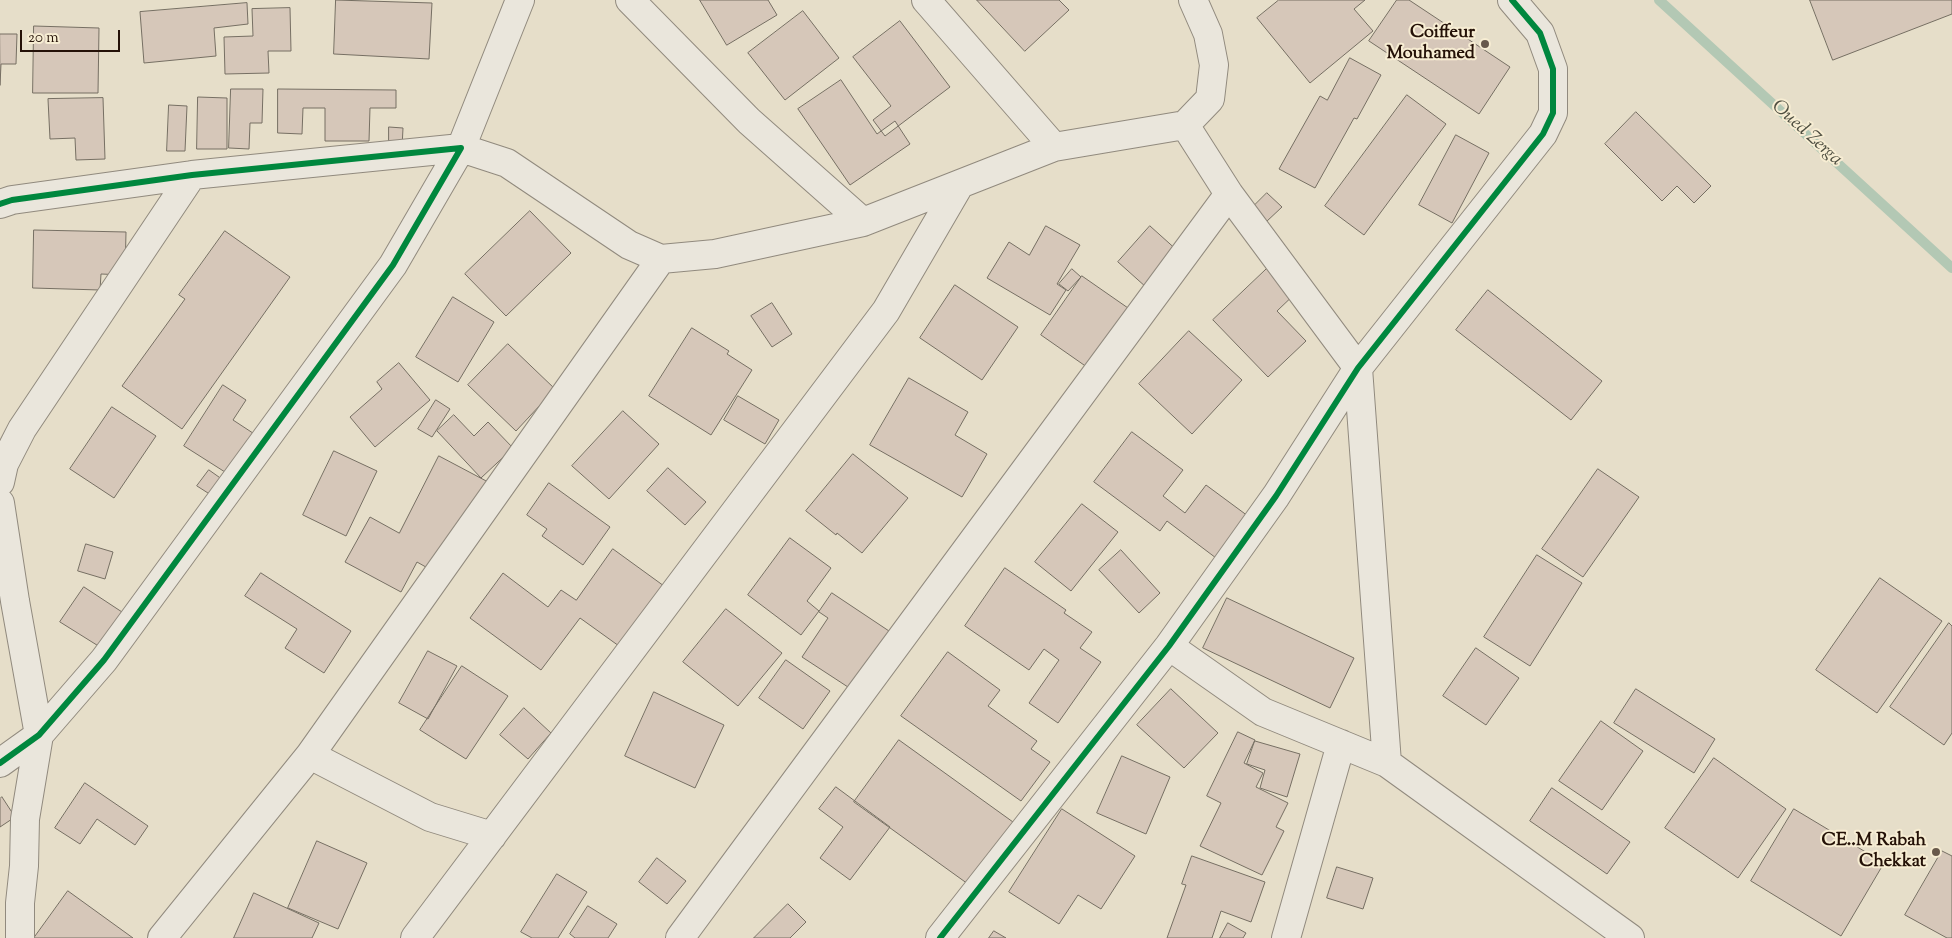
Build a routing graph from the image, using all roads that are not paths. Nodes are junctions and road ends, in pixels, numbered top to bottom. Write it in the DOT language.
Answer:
graph roads {
  1 [pos="520,0"];
  2 [pos="630,0"];
  3 [pos="926,0"];
  4 [pos="1192,0"];
  5 [pos="1512,0"];
  6 [pos="1186,125"];
  7 [pos="1054,147"];
  8 [pos="461,148"];
  9 [pos="192,175"];
  10 [pos="960,184"];
  11 [pos="1229,194"];
  12 [pos="0,204"];
  13 [pos="863,222"];
  14 [pos="661,259"];
  15 [pos="1358,368"];
  16 [pos="0,482"];
  17 [pos="0,503"];
  18 [pos="1169,646"];
  19 [pos="39,735"];
  20 [pos="1340,744"];
  21 [pos="310,755"];
  22 [pos="0,763"];
  23 [pos="1387,763"];
  24 [pos="492,836"];
  25 [pos="20,938"];
  26 [pos="162,938"];
  27 [pos="415,938"];
  28 [pos="680,938"];
  29 [pos="940,938"];
  30 [pos="1286,938"];
  31 [pos="1630,938"];
  1 -- 8 [label="street"];
  2 -- 13 [label="street"];
  3 -- 7 [label="street"];
  4 -- 6 [label="street"];
  5 -- 15 [label="street"];
  6 -- 7 [label="street"];
  6 -- 11 [label="street"];
  7 -- 10 [label="street"];
  8 -- 9 [label="street"];
  8 -- 14 [label="street"];
  8 -- 19 [label="street"];
  9 -- 12 [label="street"];
  9 -- 16 [label="street"];
  10 -- 13 [label="street"];
  10 -- 24 [label="street"];
  11 -- 15 [label="street"];
  11 -- 28 [label="street"];
  13 -- 14 [label="street"];
  14 -- 21 [label="street"];
  15 -- 18 [label="street"];
  15 -- 23 [label="street"];
  17 -- 19 [label="street"];
  18 -- 20 [label="street"];
  18 -- 29 [label="street"];
  19 -- 22 [label="street"];
  19 -- 25 [label="street"];
  20 -- 23 [label="street"];
  20 -- 30 [label="street"];
  21 -- 24 [label="street"];
  21 -- 26 [label="street"];
  23 -- 31 [label="street"];
  24 -- 27 [label="street"];
}
